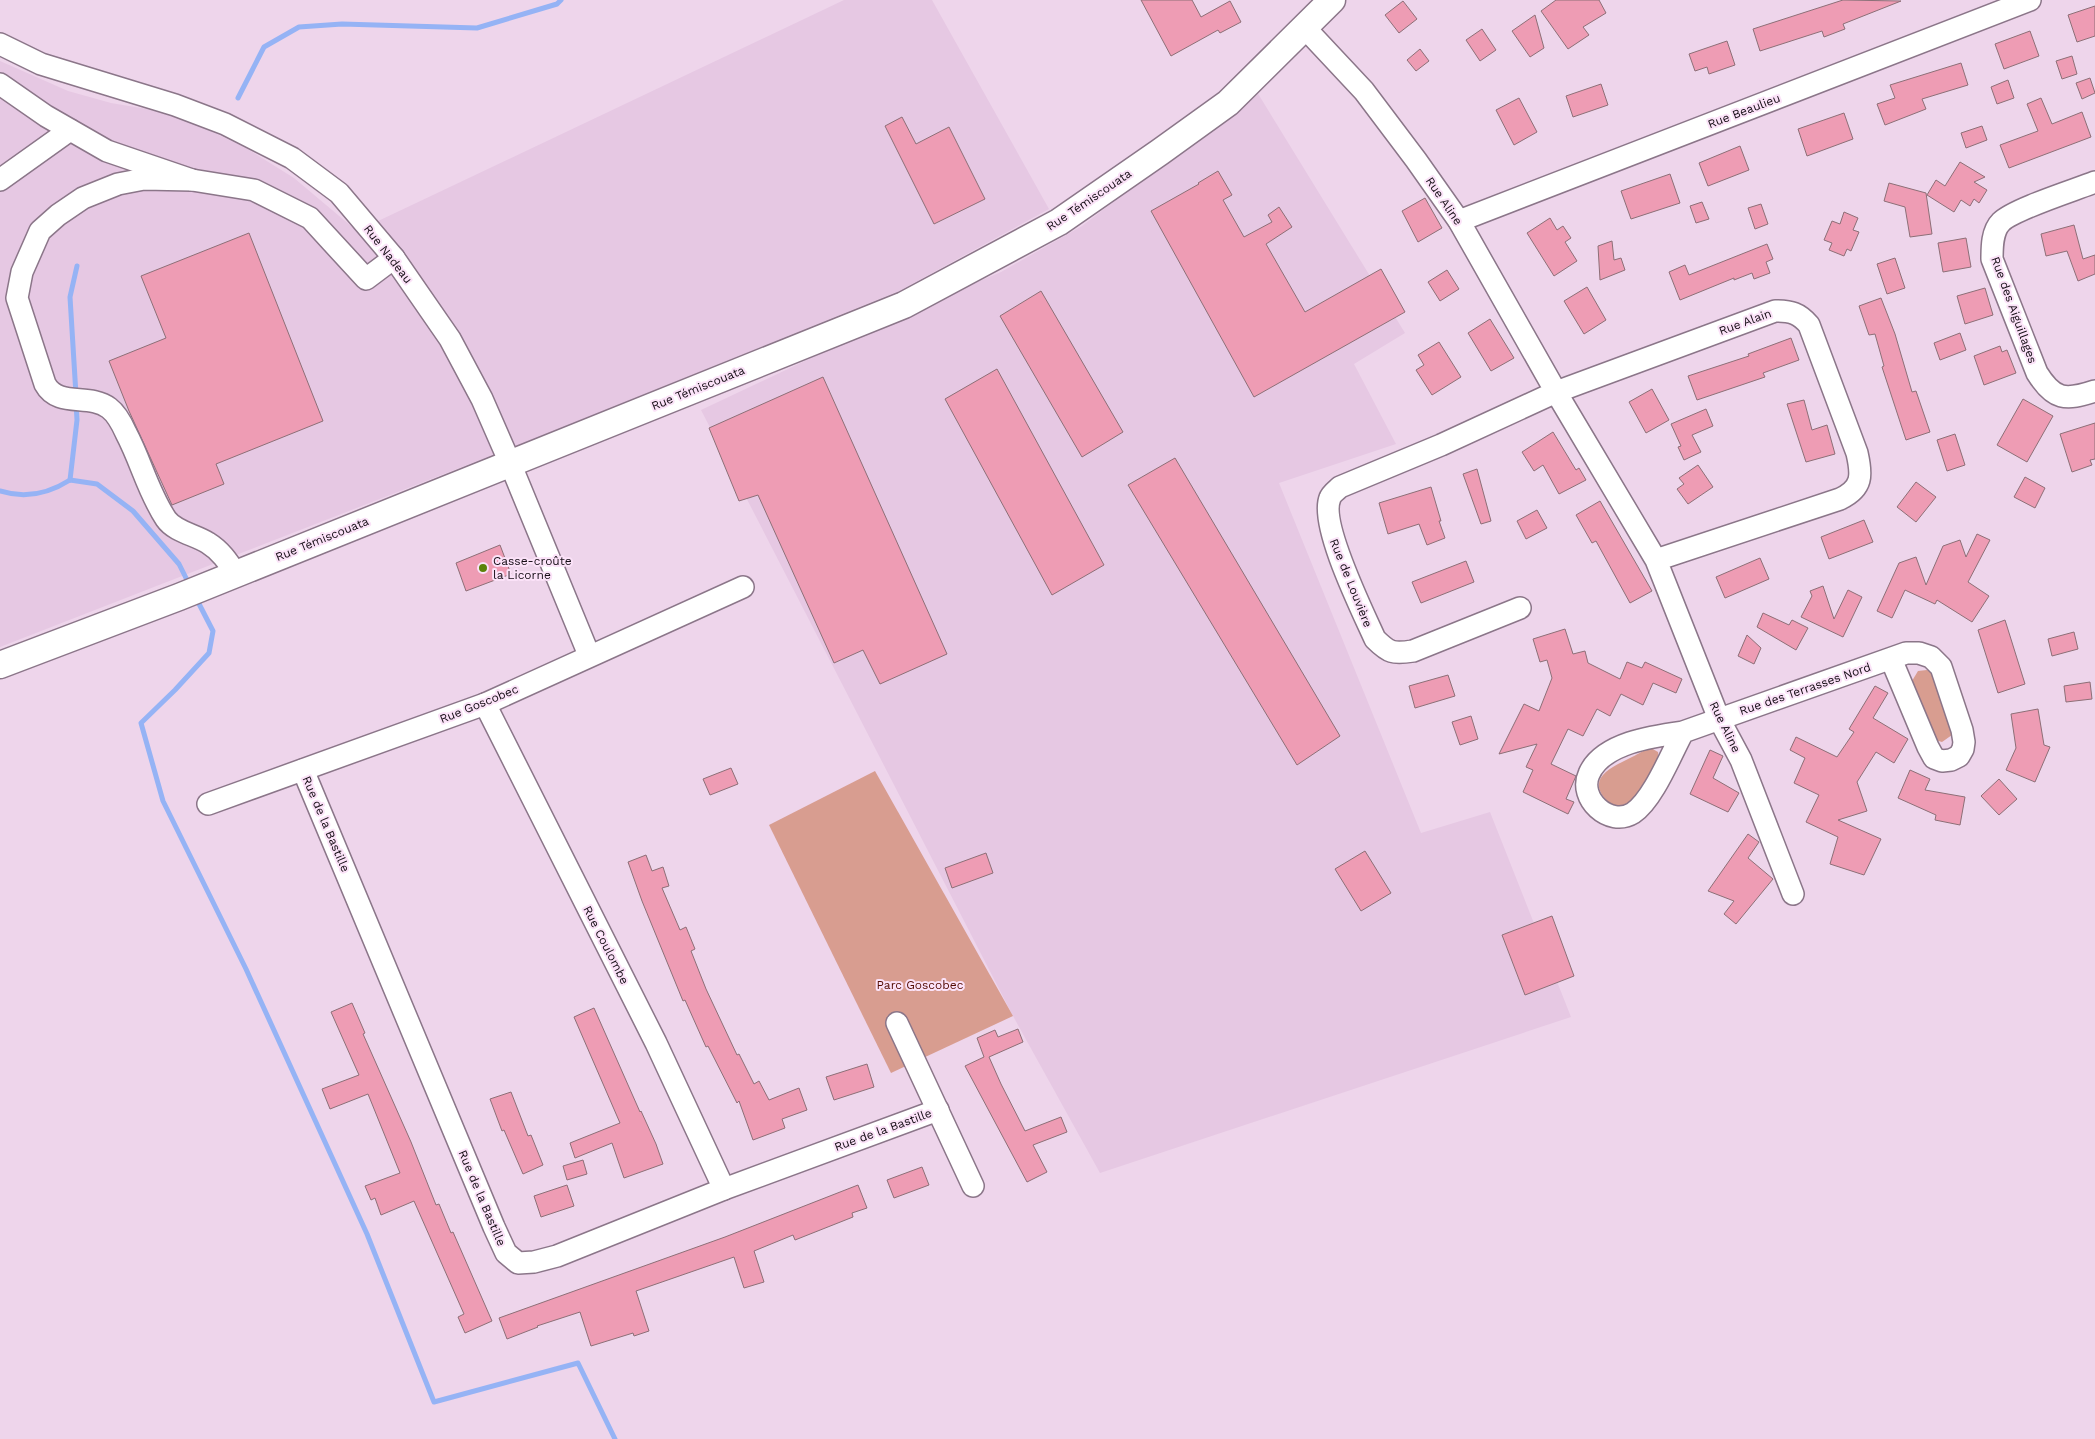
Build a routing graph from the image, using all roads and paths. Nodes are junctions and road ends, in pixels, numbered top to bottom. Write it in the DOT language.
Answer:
graph roads {
  1 [pos="1332,0"];
  2 [pos="2030,0"];
  3 [pos="1305,28"];
  4 [pos="0,44"];
  5 [pos="0,84"];
  6 [pos="70,130"];
  7 [pos="0,180"];
  8 [pos="192,180"];
  9 [pos="2095,182"];
  10 [pos="1459,221"];
  11 [pos="394,258"];
  12 [pos="9,300"];
  13 [pos="2095,390"];
  14 [pos="1556,392"];
  15 [pos="510,463"];
  16 [pos="1656,560"];
  17 [pos="236,574"];
  18 [pos="743,587"];
  19 [pos="1520,608"];
  20 [pos="590,656"];
  21 [pos="1891,659"];
  22 [pos="0,665"];
  23 [pos="484,704"];
  24 [pos="1719,719"];
  25 [pos="1683,732"];
  26 [pos="303,770"];
  27 [pos="208,804"];
  28 [pos="1792,894"];
  29 [pos="897,1023"];
  30 [pos="938,1110"];
  31 [pos="973,1186"];
  32 [pos="724,1188"];
  1 -- 3 [label="main road, Rue Témiscouata"];
  2 -- 10 [label="street, Rue Beaulieu"];
  3 -- 10 [label="street, Rue Aline"];
  3 -- 15 [label="main road, Rue Témiscouata"];
  4 -- 11 [label="street, Rue Nadeau"];
  5 -- 6 [label="street"];
  6 -- 7 [label="street"];
  6 -- 8 [label="street"];
  8 -- 11 [label="street"];
  8 -- 12 [label="street"];
  9 -- 13 [label="street, Rue des Aiguillages"];
  10 -- 14 [label="street, Rue Aline"];
  11 -- 15 [label="street, Rue Nadeau"];
  12 -- 17 [label="street"];
  14 -- 16 [label="street"];
  14 -- 16 [label="street, Rue Alain"];
  14 -- 19 [label="street, Rue de Louvière"];
  15 -- 17 [label="main road, Rue Témiscouata"];
  15 -- 20 [label="street, Rue Nadeau"];
  16 -- 24 [label="street, Rue Aline"];
  17 -- 22 [label="main road, Rue Témiscouata"];
  18 -- 20 [label="street, Rue Goscobec"];
  20 -- 23 [label="street, Rue Goscobec"];
  21 -- 21 [label="street, Rue des Terrasses Nord"];
  21 -- 24 [label="street, Rue des Terrasses Nord"];
  23 -- 26 [label="street, Rue Goscobec"];
  23 -- 32 [label="street, Rue Coulombe"];
  24 -- 25 [label="street, Rue des Terrasses Nord"];
  24 -- 28 [label="street, Rue Aline"];
  25 -- 25 [label="street, Rue des Terrasses Nord"];
  26 -- 27 [label="street, Rue Goscobec"];
  26 -- 32 [label="street, Rue de la Bastille"];
  29 -- 30 [label="street"];
  30 -- 31 [label="street"];
  30 -- 32 [label="street, Rue de la Bastille"];
}
